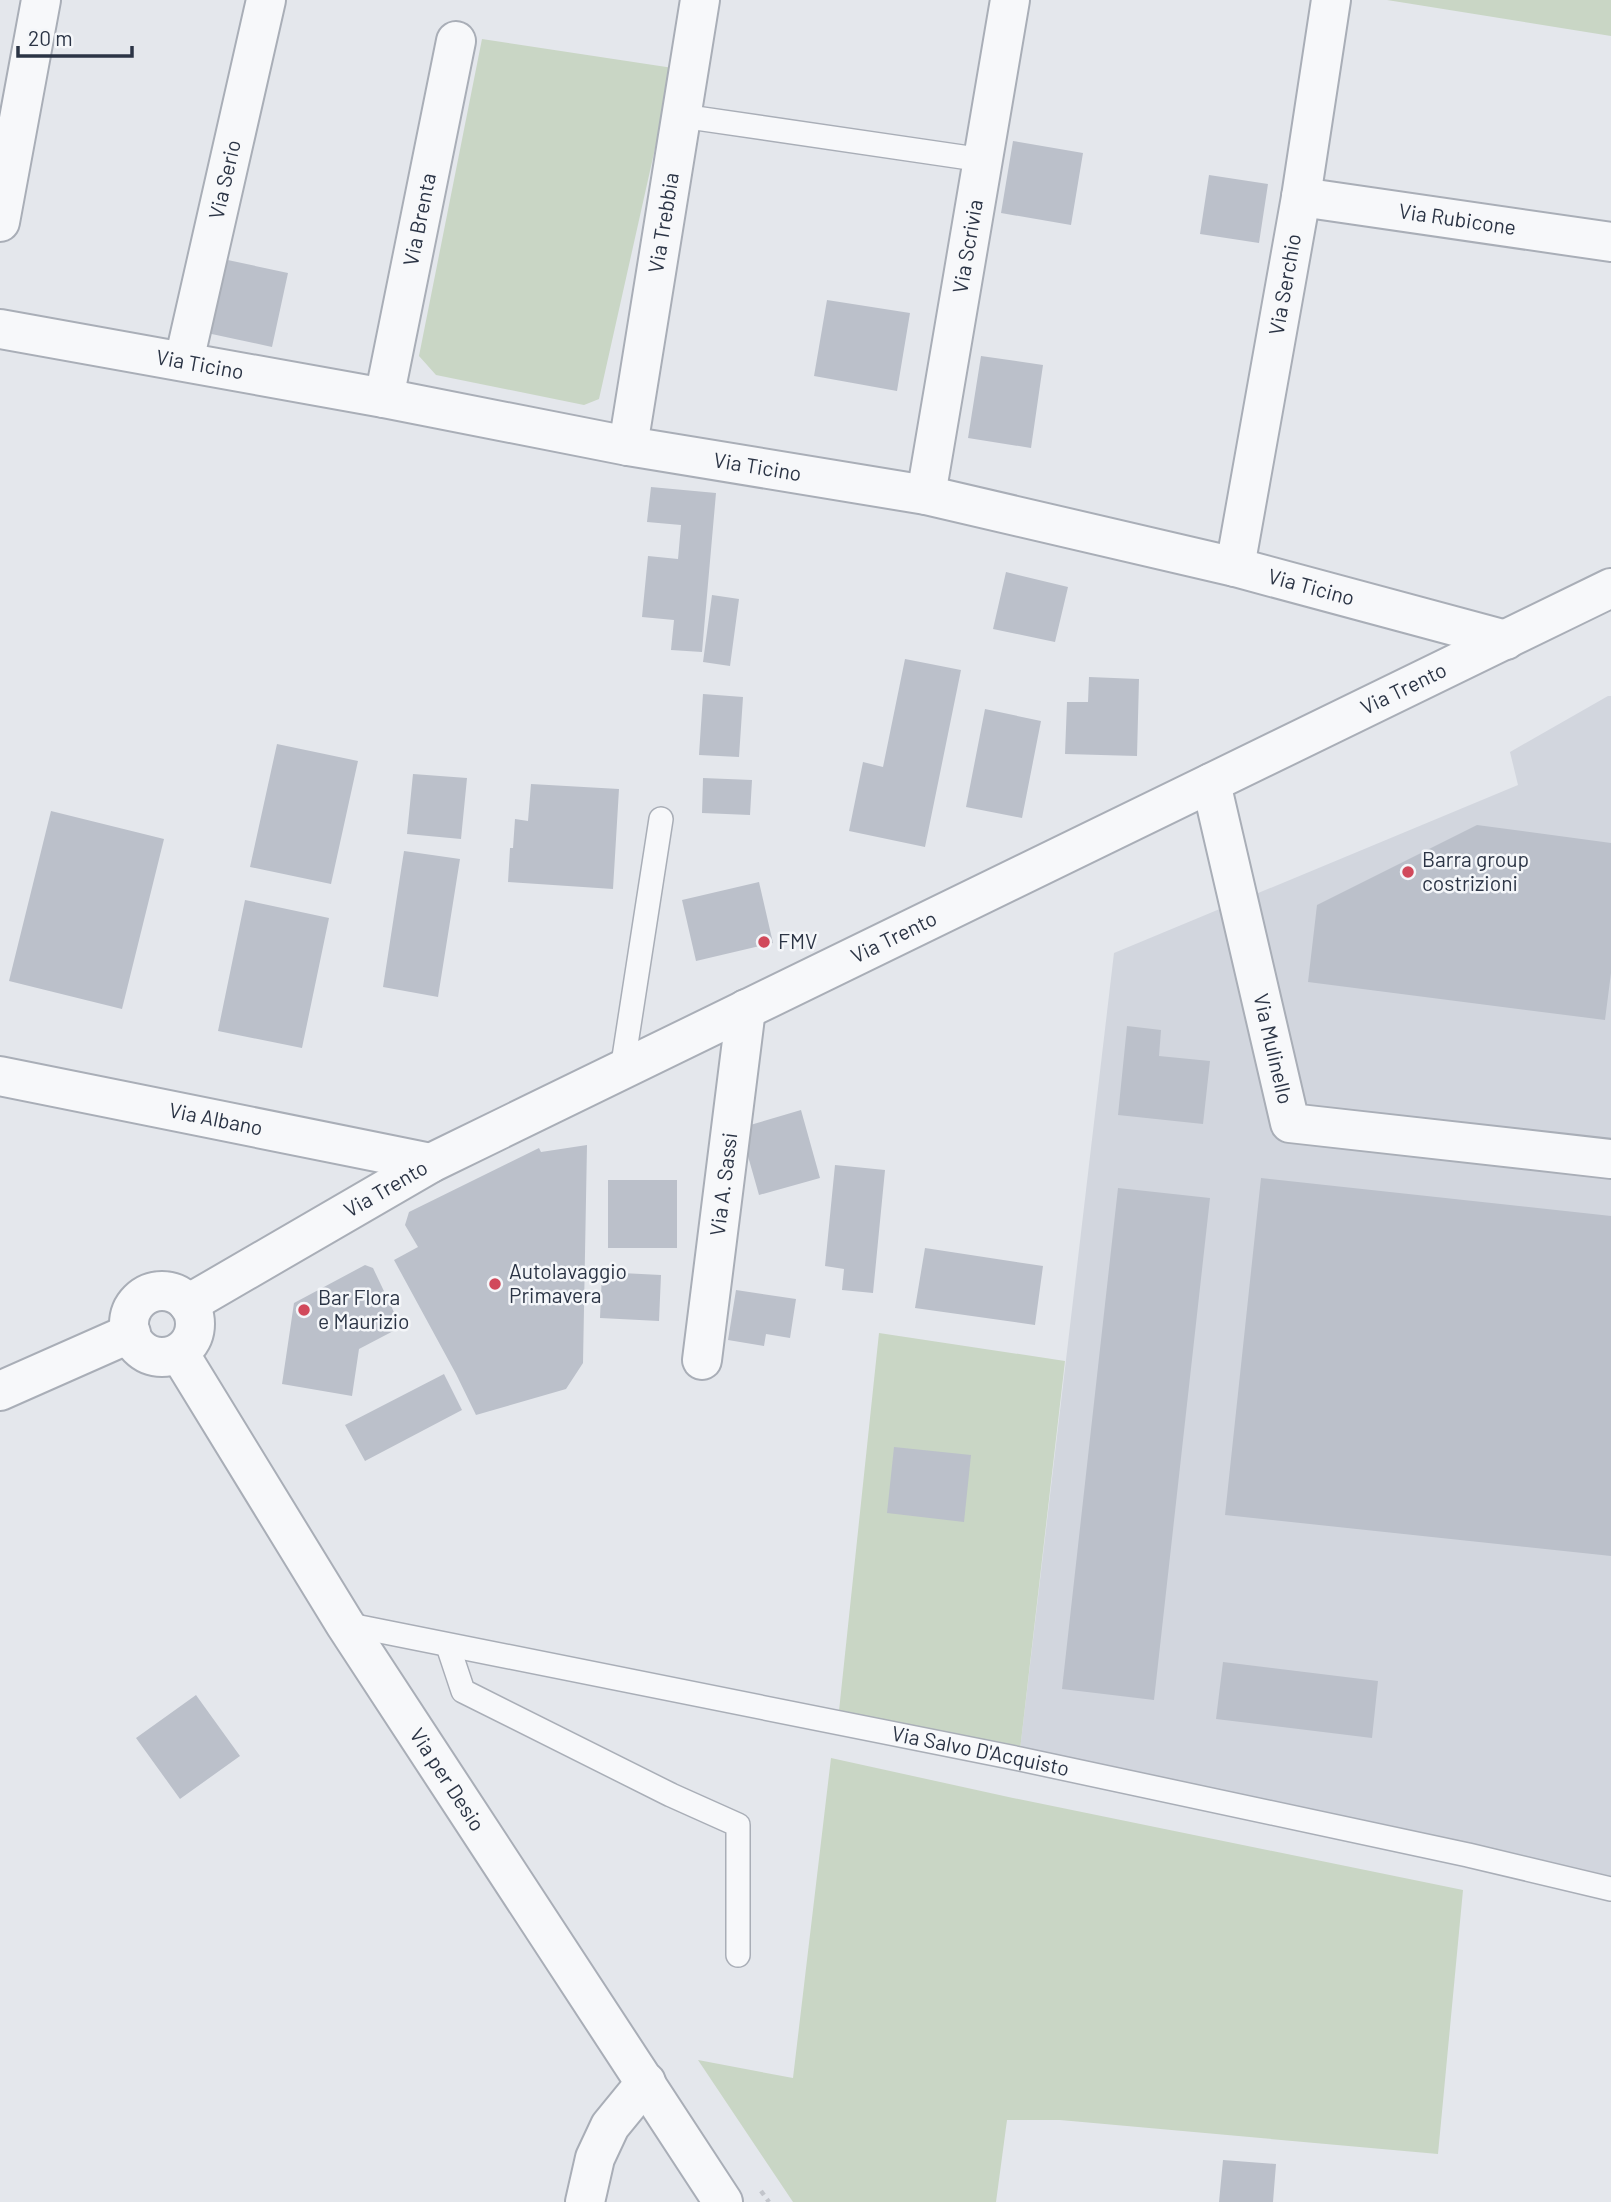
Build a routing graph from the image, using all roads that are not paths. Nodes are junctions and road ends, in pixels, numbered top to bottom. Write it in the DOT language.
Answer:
graph roads {
  1 [pos="41,0"];
  2 [pos="266,0"];
  3 [pos="701,0"];
  4 [pos="1010,0"];
  5 [pos="1331,0"];
  6 [pos="456,41"];
  7 [pos="682,116"];
  8 [pos="983,160"];
  9 [pos="1301,197"];
  10 [pos="0,222"];
  11 [pos="1611,242"];
  12 [pos="0,329"];
  13 [pos="184,362"];
  14 [pos="384,398"];
  15 [pos="628,446"];
  16 [pos="926,495"];
  17 [pos="1235,567"];
  18 [pos="1611,588"];
  19 [pos="1506,640"];
  20 [pos="1211,783"];
  21 [pos="661,819"];
  22 [pos="746,1009"];
  23 [pos="622,1070"];
  24 [pos="0,1076"];
  25 [pos="1611,1158"];
  26 [pos="431,1163"];
  27 [pos="188,1304"];
  28 [pos="131,1333"];
  29 [pos="179,1353"];
  30 [pos="702,1360"];
  31 [pos="0,1391"];
  32 [pos="345,1625"];
  33 [pos="448,1646"];
  34 [pos="1611,1889"];
  35 [pos="738,1955"];
  36 [pos="646,2082"];
  37 [pos="585,2202"];
  38 [pos="723,2202"];
  1 -- 10 [label="street"];
  2 -- 13 [label="street, Via Serio"];
  3 -- 7 [label="street, Via Trebbia"];
  4 -- 8 [label="street, Via Scrivia"];
  5 -- 9 [label="street, Via Serchio"];
  6 -- 14 [label="street, Via Brenta"];
  7 -- 8 [label="lane"];
  7 -- 15 [label="street, Via Trebbia"];
  8 -- 16 [label="street, Via Scrivia"];
  9 -- 11 [label="street, Via Rubicone"];
  9 -- 17 [label="street, Via Serchio"];
  12 -- 13 [label="street, Via Ticino"];
  13 -- 14 [label="street, Via Ticino"];
  14 -- 15 [label="street, Via Ticino"];
  15 -- 16 [label="street, Via Ticino"];
  16 -- 17 [label="street, Via Ticino"];
  17 -- 19 [label="street, Via Ticino"];
  18 -- 19 [label="street, Via Trento"];
  19 -- 20 [label="street, Via Trento"];
  20 -- 22 [label="street, Via Trento"];
  20 -- 25 [label="street, Via Mulinello"];
  21 -- 23 [label="lane"];
  22 -- 23 [label="street, Via Trento"];
  22 -- 30 [label="street, Via A. Sassi"];
  23 -- 26 [label="street, Via Trento"];
  24 -- 26 [label="street, Via Albano"];
  26 -- 27 [label="street, Via Trento"];
  27 -- 28 [label="street"];
  27 -- 29 [label="street"];
  28 -- 29 [label="street"];
  28 -- 31 [label="street"];
  29 -- 32 [label="street, Via per Desio"];
  32 -- 33 [label="lane, Via Salvo D'Acquisto"];
  32 -- 36 [label="street, Via per Desio"];
  33 -- 34 [label="lane, Via Salvo D'Acquisto"];
  33 -- 35 [label="lane"];
  36 -- 37 [label="street"];
  36 -- 38 [label="street, Via per Desio"];
}
